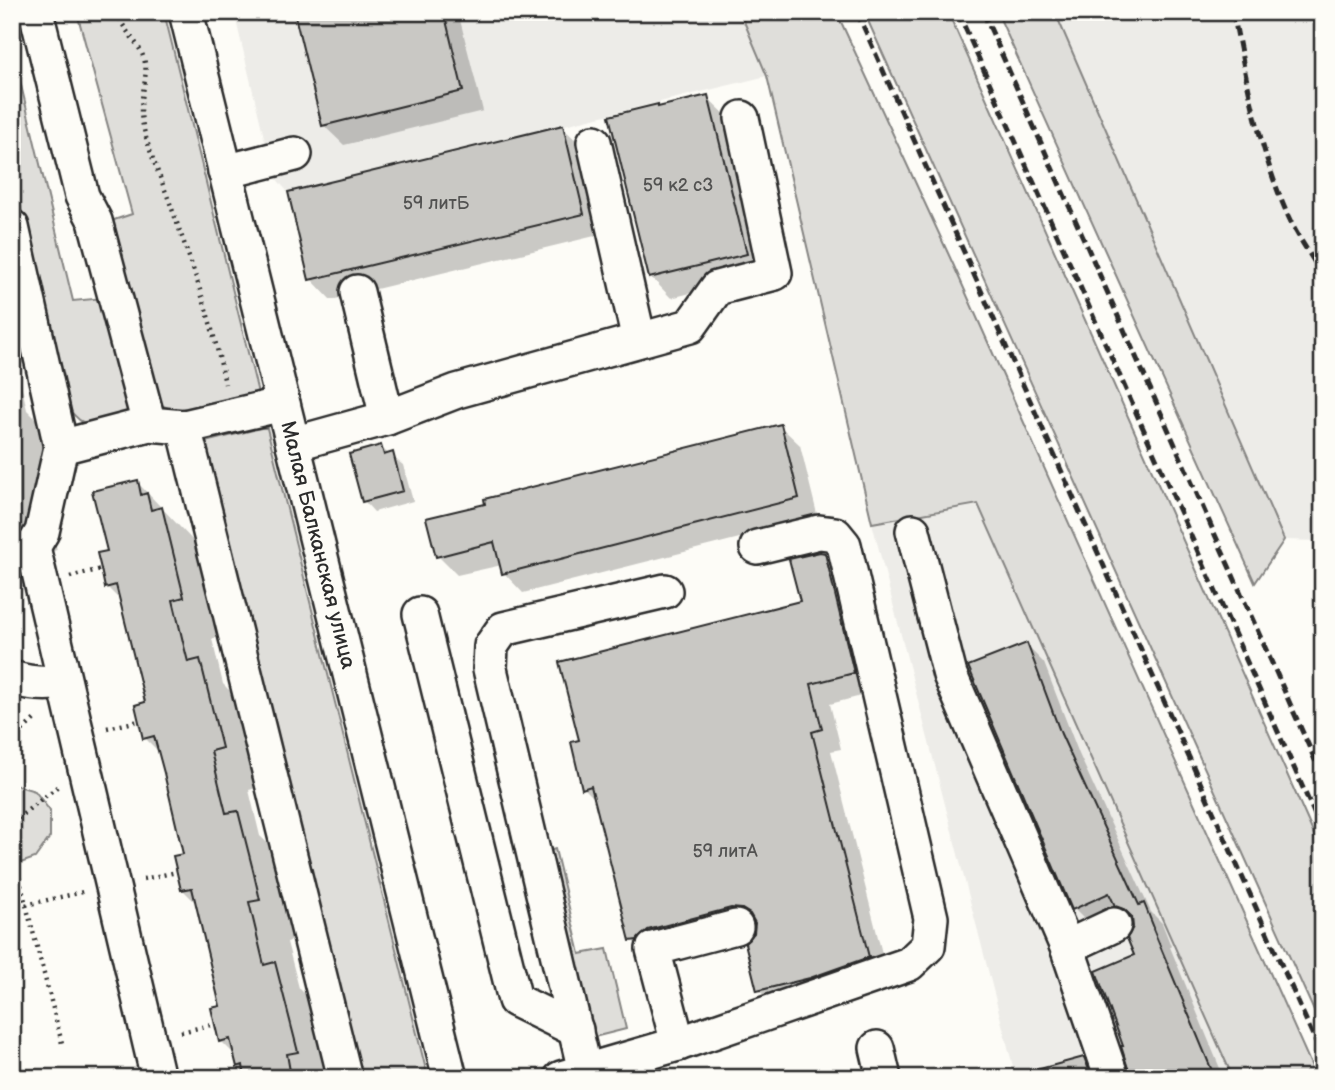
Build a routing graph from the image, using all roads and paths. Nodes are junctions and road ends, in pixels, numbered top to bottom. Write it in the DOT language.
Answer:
graph roads {
  1 [pos="36,12"];
  2 [pos="118,12"];
  3 [pos="186,12"];
  4 [pos="742,118"];
  5 [pos="594,142"];
  6 [pos="295,154"];
  7 [pos="225,172"];
  8 [pos="12,227"];
  9 [pos="357,292"];
  10 [pos="639,340"];
  11 [pos="283,404"];
  12 [pos="232,416"];
  13 [pos="387,418"];
  14 [pos="149,424"];
  15 [pos="184,427"];
  16 [pos="293,444"];
  17 [pos="61,447"];
  18 [pos="913,531"];
  19 [pos="757,547"];
  20 [pos="23,550"];
  21 [pos="665,591"];
  22 [pos="419,614"];
  23 [pos="12,678"];
  24 [pos="64,682"];
  25 [pos="83,766"];
  26 [pos="12,824"];
  27 [pos="12,852"];
  28 [pos="1114,925"];
  29 [pos="736,927"];
  30 [pos="1067,947"];
  31 [pos="576,1030"];
  32 [pos="678,1044"];
  33 [pos="63,1047"];
  34 [pos="12,1052"];
  35 [pos="578,1075"];
  36 [pos="19,1078"];
  37 [pos="158,1078"];
  38 [pos="345,1078"];
  39 [pos="450,1078"];
  40 [pos="1112,1078"];
  1 -- 14 [label="street"];
  2 -- 12 [label="path"];
  3 -- 7 [label="street, Малая Балканская улица"];
  4 -- 10 [label="street"];
  5 -- 10 [label="street"];
  6 -- 7 [label="street"];
  7 -- 11 [label="street, Малая Балканская улица"];
  8 -- 17 [label="street"];
  9 -- 13 [label="street"];
  10 -- 13 [label="street"];
  11 -- 12 [label="street"];
  11 -- 16 [label="street, Малая Балканская улица"];
  12 -- 15 [label="street"];
  13 -- 16 [label="street"];
  14 -- 15 [label="street"];
  14 -- 17 [label="street"];
  15 -- 38 [label="street"];
  16 -- 39 [label="street, Малая Балканская улица"];
  17 -- 20 [label="street"];
  18 -- 30 [label="street"];
  19 -- 32 [label="street"];
  20 -- 24 [label="street"];
  21 -- 31 [label="street"];
  22 -- 31 [label="street"];
  23 -- 24 [label="street"];
  24 -- 25 [label="street"];
  25 -- 26 [label="path"];
  25 -- 37 [label="street"];
  27 -- 33 [label="path"];
  28 -- 30 [label="street"];
  29 -- 32 [label="street"];
  30 -- 40 [label="street"];
  31 -- 35 [label="street"];
  32 -- 35 [label="street"];
  34 -- 36 [label="path"];
}
